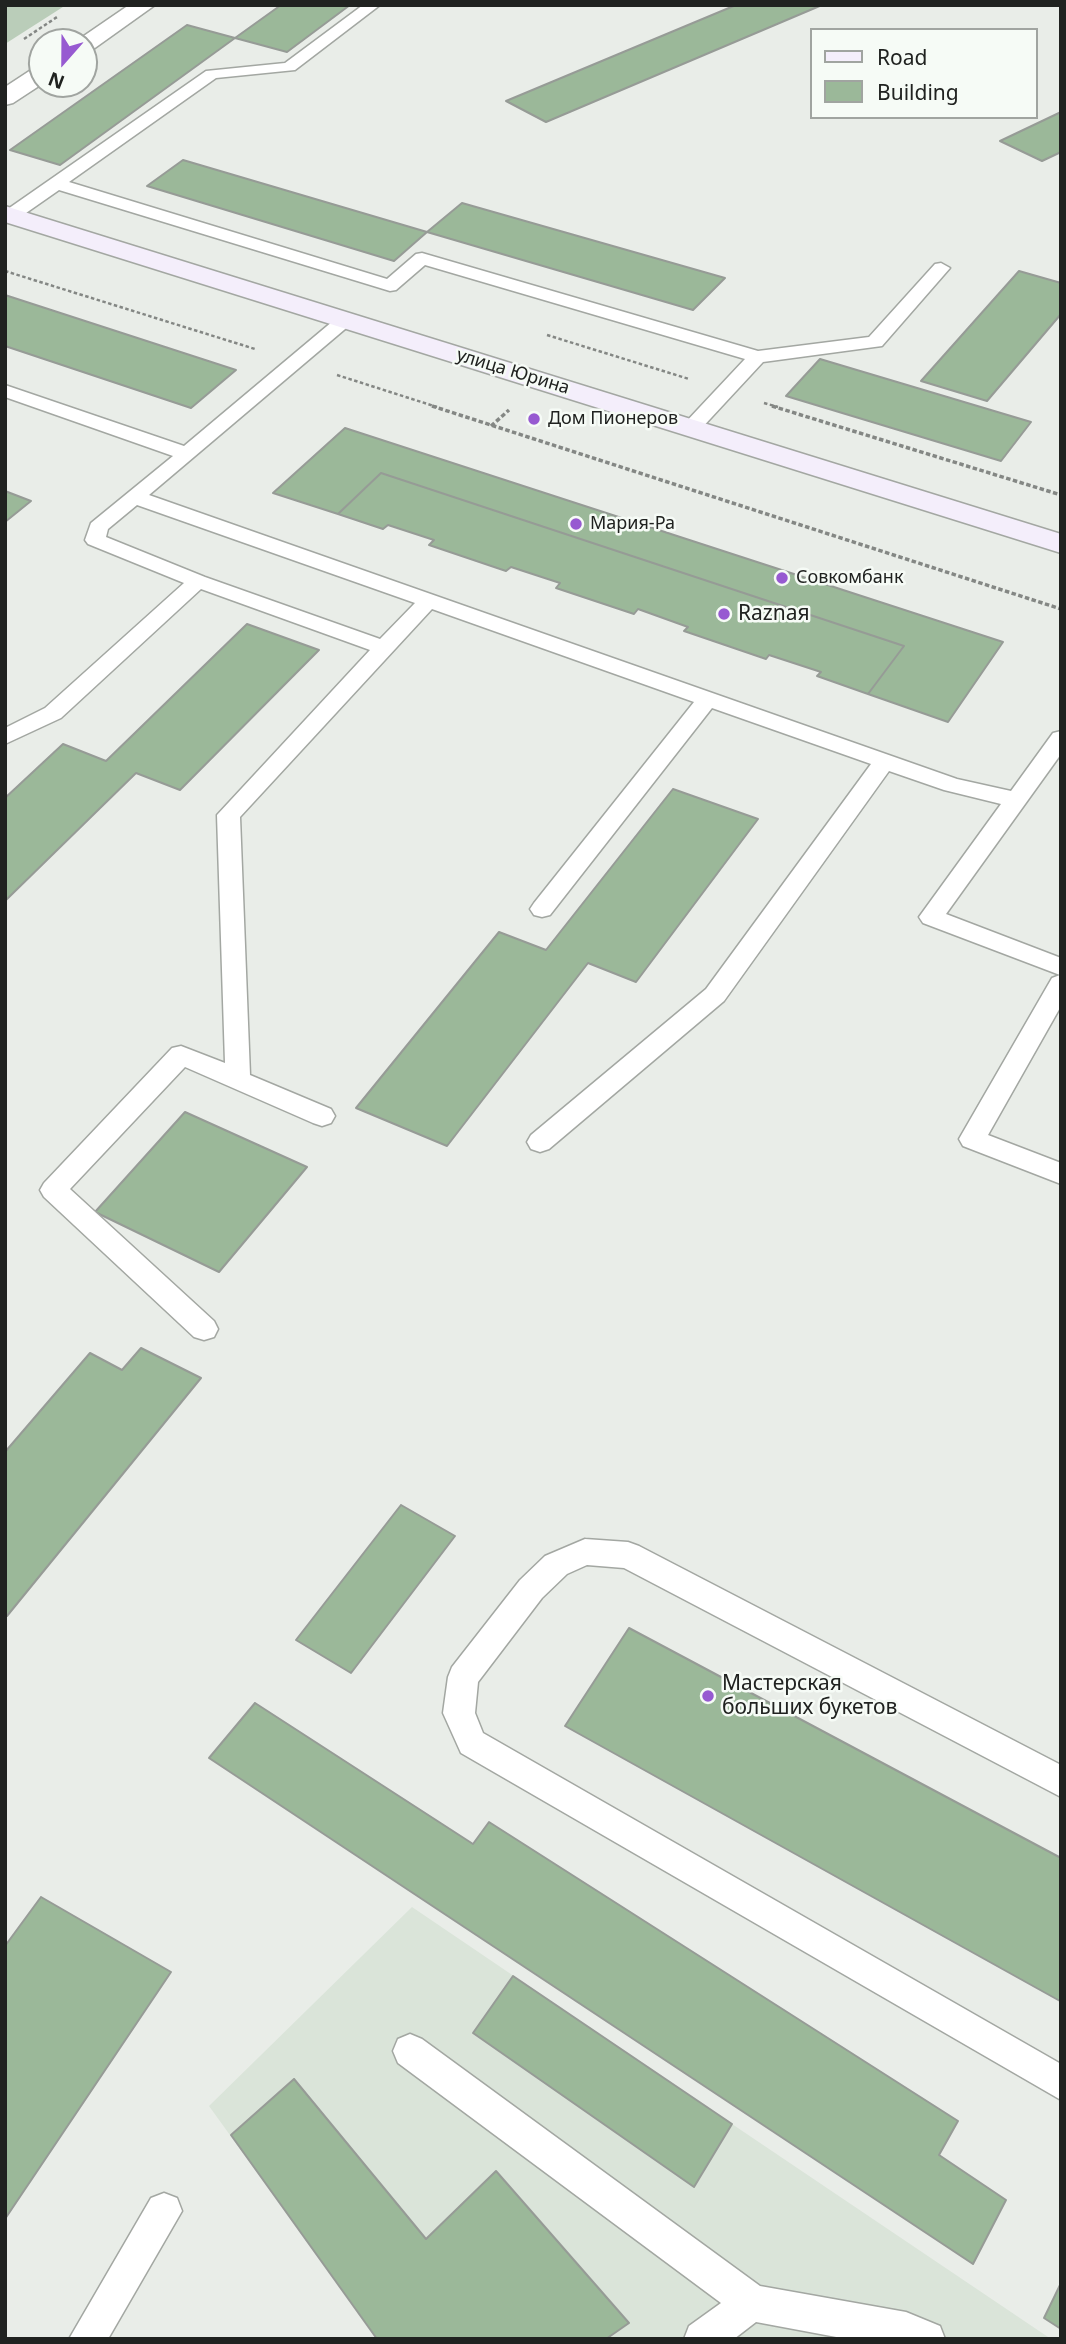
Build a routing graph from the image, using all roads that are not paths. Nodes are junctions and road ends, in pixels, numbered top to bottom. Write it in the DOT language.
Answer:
graph roads {
  1 [pos="144,5"];
  2 [pos="373,5"];
  3 [pos="98,36"];
  4 [pos="28,82"];
  5 [pos="5,98"];
  6 [pos="55,183"];
  7 [pos="8,215"];
  8 [pos="941,268"];
  9 [pos="345,320"];
  10 [pos="757,356"];
  11 [pos="5,391"];
  12 [pos="691,428"];
  13 [pos="187,454"];
  14 [pos="134,497"];
  15 [pos="1061,544"];
  16 [pos="198,581"];
  17 [pos="428,601"];
  18 [pos="384,648"];
  19 [pos="708,699"];
  20 [pos="5,737"];
  21 [pos="1061,738"];
  22 [pos="884,762"];
  23 [pos="1016,800"];
  24 [pos="542,909"];
  25 [pos="1061,967"];
  26 [pos="1061,984"];
  27 [pos="238,1079"];
  28 [pos="322,1116"];
  29 [pos="540,1142"];
  30 [pos="1061,1174"];
  31 [pos="204,1329"];
  32 [pos="1061,1782"];
  33 [pos="410,2051"];
  34 [pos="1061,2083"];
  35 [pos="164,2211"];
  36 [pos="751,2303"];
  37 [pos="87,2339"];
  38 [pos="702,2339"];
  39 [pos="928,2339"];
  1 -- 3 [label="street"];
  2 -- 6 [label="lane"];
  4 -- 5 [label="street"];
  6 -- 7 [label="lane"];
  6 -- 10 [label="lane"];
  7 -- 9 [label="main road, улица Юрина"];
  8 -- 10 [label="lane"];
  9 -- 12 [label="main road, улица Юрина"];
  9 -- 13 [label="lane"];
  10 -- 12 [label="lane"];
  11 -- 13 [label="lane"];
  12 -- 15 [label="main road, улица Юрина"];
  13 -- 14 [label="lane"];
  14 -- 16 [label="lane"];
  14 -- 17 [label="lane"];
  16 -- 18 [label="lane"];
  16 -- 20 [label="lane"];
  17 -- 18 [label="lane"];
  17 -- 19 [label="lane"];
  18 -- 27 [label="lane"];
  19 -- 22 [label="lane"];
  19 -- 24 [label="lane"];
  21 -- 23 [label="lane"];
  22 -- 23 [label="lane"];
  22 -- 29 [label="lane"];
  23 -- 25 [label="lane"];
  26 -- 30 [label="lane"];
  27 -- 28 [label="lane"];
  27 -- 31 [label="lane"];
  32 -- 34 [label="lane"];
  33 -- 36 [label="lane"];
  35 -- 37 [label="lane"];
  36 -- 38 [label="lane"];
  36 -- 39 [label="lane"];
}
